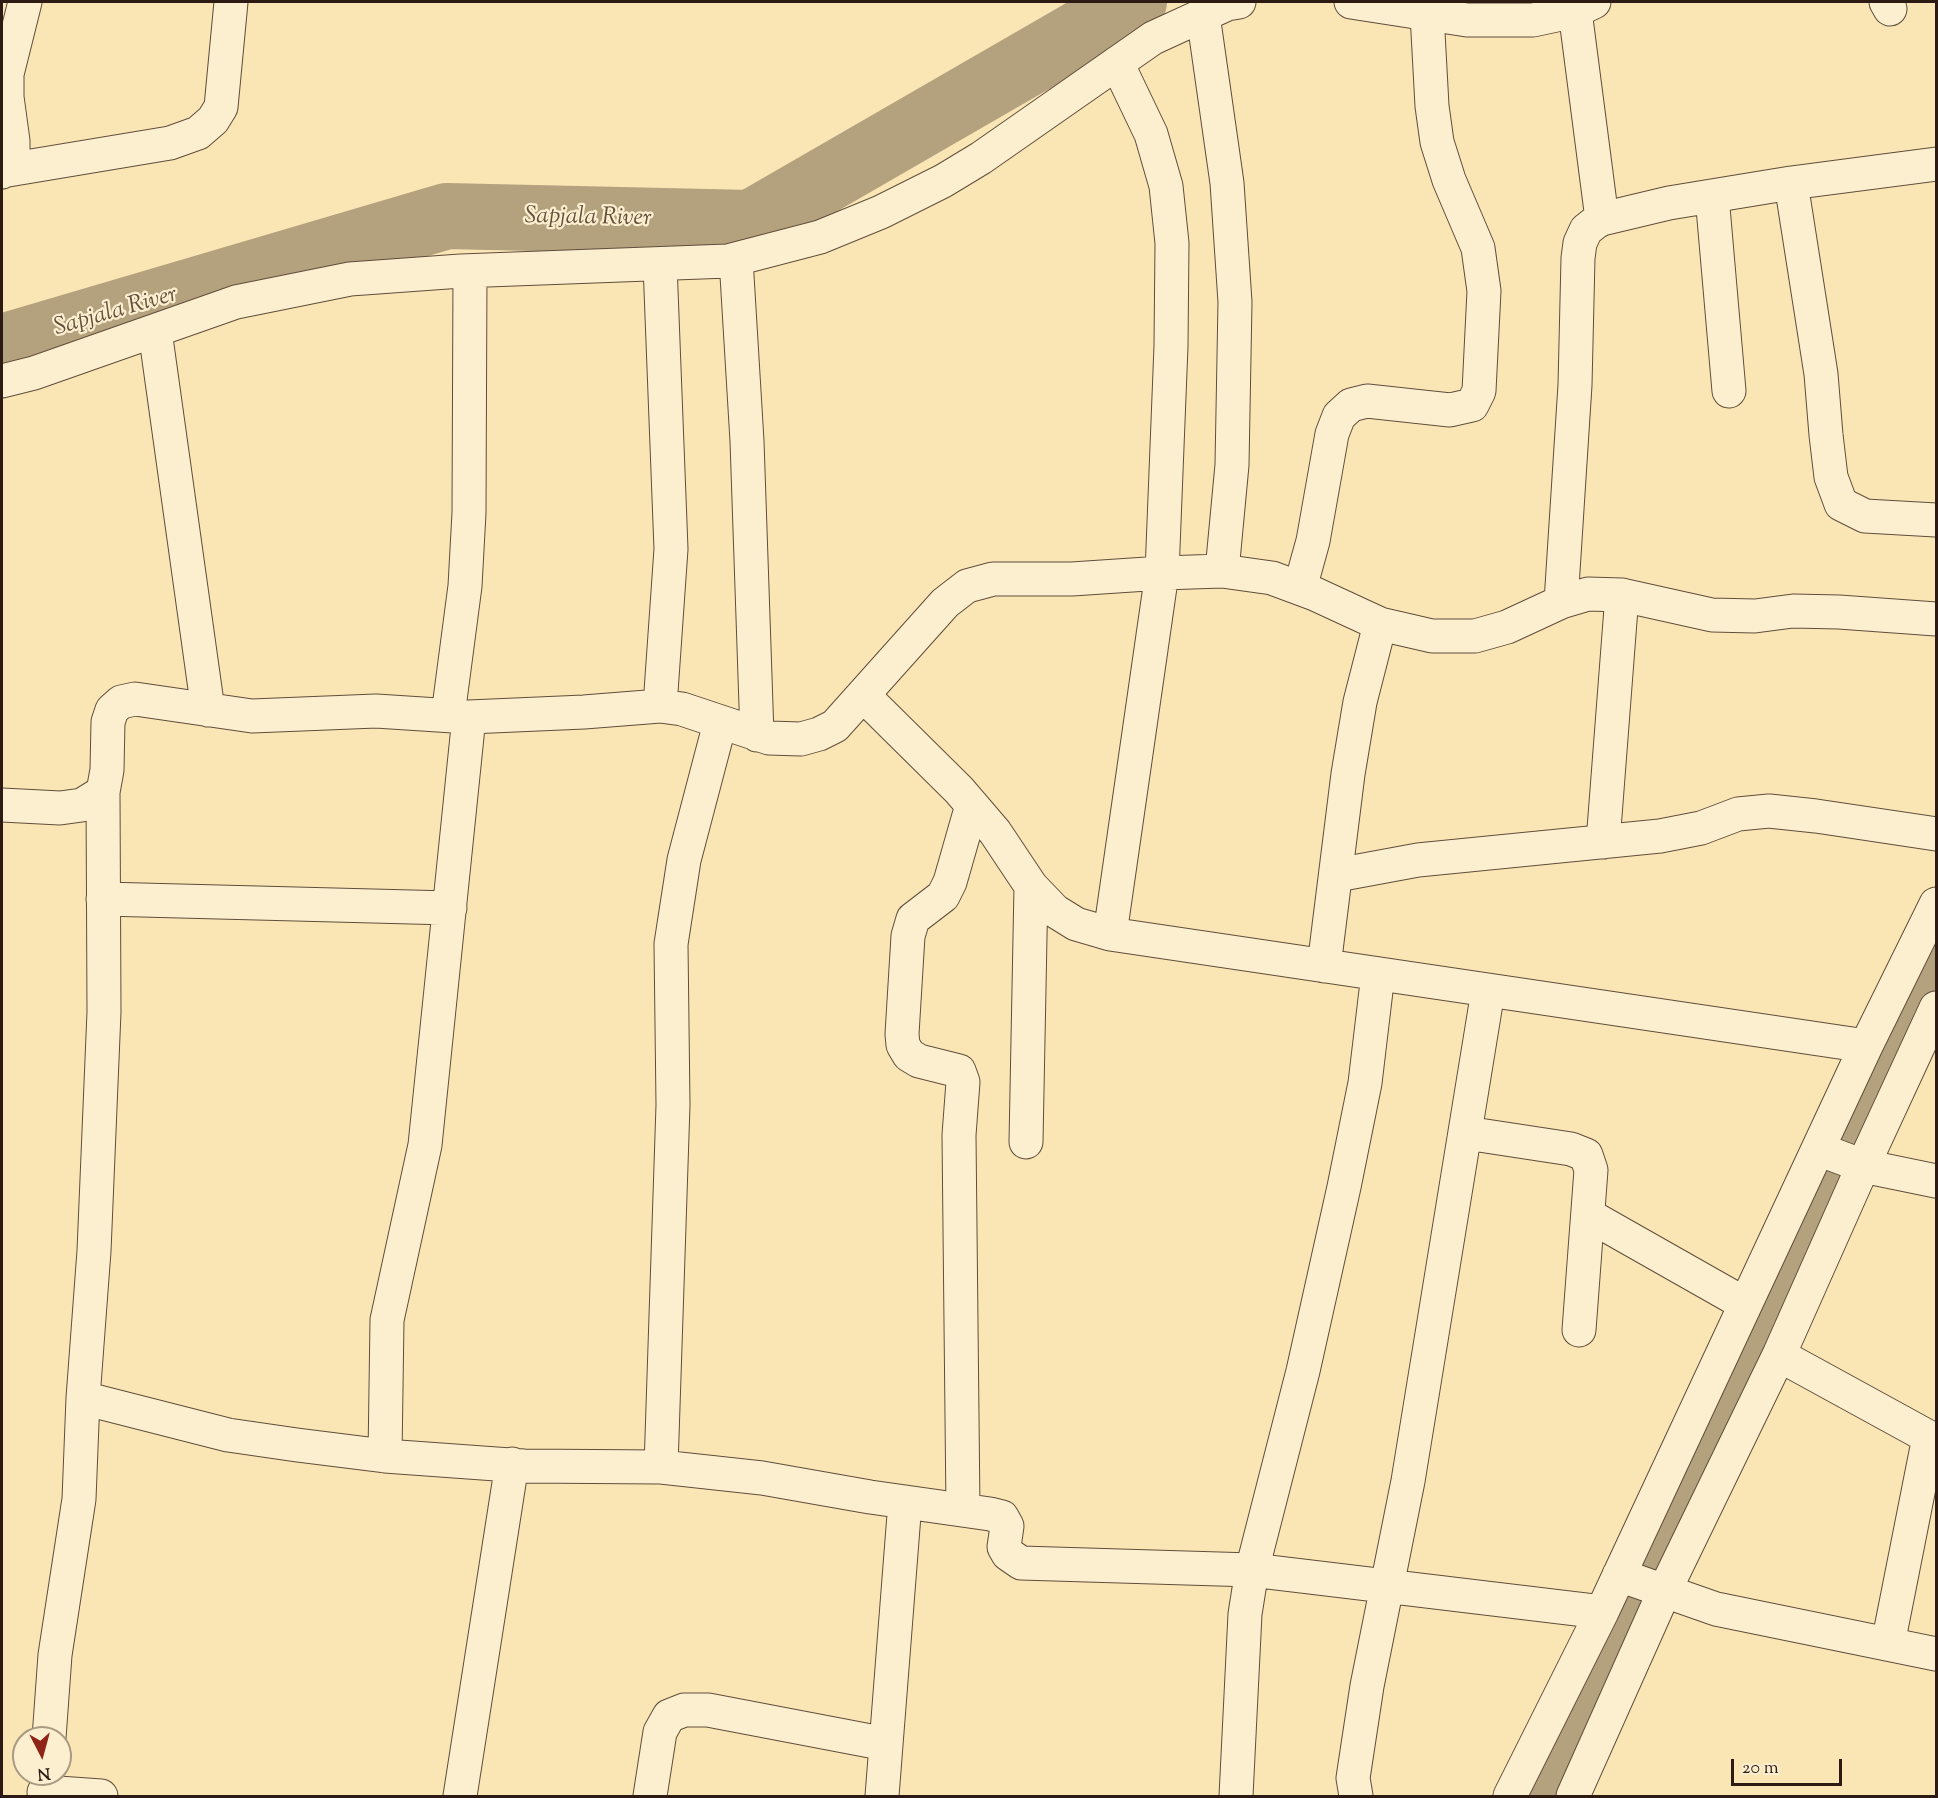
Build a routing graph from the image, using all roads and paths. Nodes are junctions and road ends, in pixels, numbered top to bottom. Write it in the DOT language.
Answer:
graph roads {
  1 [pos="24,2"];
  2 [pos="231,2"];
  3 [pos="1239,2"];
  4 [pos="1351,2"];
  5 [pos="1585,6"];
  6 [pos="1427,14"];
  7 [pos="1203,15"];
  8 [pos="1117,63"];
  9 [pos="1936,164"];
  10 [pos="2,172"];
  11 [pos="1791,183"];
  12 [pos="1712,196"];
  13 [pos="1602,219"];
  14 [pos="736,259"];
  15 [pos="660,264"];
  16 [pos="470,271"];
  17 [pos="155,331"];
  18 [pos="2,381"];
  19 [pos="1729,391"];
  20 [pos="1936,520"];
  21 [pos="1222,571"];
  22 [pos="1162,573"];
  23 [pos="1300,588"];
  24 [pos="1622,595"];
  25 [pos="1561,602"];
  26 [pos="1936,619"];
  27 [pos="1380,624"];
  28 [pos="863,695"];
  29 [pos="660,706"];
  30 [pos="208,710"];
  31 [pos="459,716"];
  32 [pos="720,723"];
  33 [pos="757,735"];
  34 [pos="103,792"];
  35 [pos="2,805"];
  36 [pos="972,806"];
  37 [pos="1936,834"];
  38 [pos="1603,842"];
  39 [pos="1336,875"];
  40 [pos="1031,886"];
  41 [pos="103,899"];
  42 [pos="1936,904"];
  43 [pos="450,908"];
  44 [pos="1110,934"];
  45 [pos="1324,966"];
  46 [pos="1378,974"];
  47 [pos="1488,991"];
  48 [pos="1936,1008"];
  49 [pos="1866,1046"];
  50 [pos="1466,1133"];
  51 [pos="1026,1142"];
  52 [pos="1840,1158"];
  53 [pos="1936,1181"];
  54 [pos="1588,1215"];
  55 [pos="1745,1304"];
  56 [pos="1579,1330"];
  57 [pos="1779,1355"];
  58 [pos="83,1398"];
  59 [pos="1933,1439"];
  60 [pos="385,1456"];
  61 [pos="512,1464"];
  62 [pos="661,1467"];
  63 [pos="905,1502"];
  64 [pos="963,1510"];
  65 [pos="1252,1570"];
  66 [pos="1642,1583"];
  67 [pos="1389,1586"];
  68 [pos="1602,1612"];
  69 [pos="1888,1644"];
  70 [pos="1936,1654"];
  71 [pos="50,1726"];
  72 [pos="886,1744"];
  73 [pos="45,1787"];
  74 [pos="101,1797"];
  75 [pos="460,1797"];
  76 [pos="650,1797"];
  77 [pos="882,1797"];
  78 [pos="1236,1797"];
  79 [pos="1356,1797"];
  80 [pos="1510,1797"];
  81 [pos="1573,1797"];
  1 -- 10 [label="street"];
  2 -- 10 [label="street"];
  3 -- 7 [label="street"];
  4 -- 6 [label="street"];
  5 -- 6 [label="street"];
  5 -- 13 [label="street"];
  6 -- 23 [label="street"];
  7 -- 8 [label="street"];
  7 -- 21 [label="street"];
  8 -- 14 [label="street"];
  8 -- 22 [label="street"];
  9 -- 11 [label="street"];
  11 -- 12 [label="street"];
  11 -- 20 [label="street"];
  12 -- 13 [label="street"];
  12 -- 19 [label="street"];
  13 -- 25 [label="street"];
  14 -- 15 [label="street"];
  14 -- 33 [label="street"];
  15 -- 16 [label="street"];
  15 -- 29 [label="street"];
  16 -- 17 [label="street"];
  16 -- 31 [label="street"];
  17 -- 18 [label="street"];
  17 -- 30 [label="street"];
  21 -- 22 [label="street"];
  21 -- 23 [label="street"];
  22 -- 28 [label="street"];
  22 -- 44 [label="street"];
  23 -- 27 [label="street"];
  24 -- 25 [label="street"];
  24 -- 26 [label="street"];
  24 -- 38 [label="street"];
  25 -- 27 [label="street"];
  27 -- 39 [label="street"];
  28 -- 33 [label="street"];
  28 -- 36 [label="street"];
  29 -- 31 [label="street"];
  29 -- 32 [label="street"];
  30 -- 31 [label="street"];
  30 -- 34 [label="street"];
  31 -- 43 [label="street"];
  32 -- 33 [label="street"];
  32 -- 62 [label="street"];
  34 -- 35 [label="street"];
  34 -- 41 [label="street"];
  36 -- 40 [label="street"];
  36 -- 64 [label="street"];
  37 -- 38 [label="street"];
  38 -- 39 [label="street"];
  39 -- 45 [label="street"];
  40 -- 44 [label="street"];
  40 -- 51 [label="street"];
  41 -- 43 [label="street"];
  41 -- 58 [label="street"];
  42 -- 49 [label="street"];
  43 -- 60 [label="street"];
  44 -- 45 [label="street"];
  45 -- 46 [label="street"];
  46 -- 47 [label="street"];
  46 -- 65 [label="street"];
  47 -- 49 [label="street"];
  47 -- 50 [label="street"];
  48 -- 52 [label="street"];
  49 -- 52 [label="street"];
  50 -- 54 [label="street"];
  50 -- 67 [label="street"];
  52 -- 53 [label="street"];
  52 -- 55 [label="street"];
  52 -- 57 [label="street"];
  54 -- 55 [label="street"];
  54 -- 56 [label="street"];
  55 -- 66 [label="street"];
  57 -- 59 [label="street"];
  57 -- 66 [label="street"];
  58 -- 60 [label="street"];
  58 -- 71 [label="street"];
  59 -- 69 [label="street"];
  60 -- 61 [label="street"];
  61 -- 62 [label="street"];
  61 -- 75 [label="street"];
  62 -- 63 [label="street"];
  63 -- 64 [label="street"];
  63 -- 72 [label="street"];
  64 -- 65 [label="street"];
  65 -- 67 [label="street"];
  65 -- 78 [label="street"];
  66 -- 68 [label="street"];
  66 -- 69 [label="street"];
  66 -- 81 [label="street"];
  67 -- 68 [label="street"];
  67 -- 79 [label="street"];
  68 -- 80 [label="street"];
  69 -- 70 [label="street"];
  72 -- 76 [label="street"];
  72 -- 77 [label="street"];
  73 -- 74 [label="street"];
}
